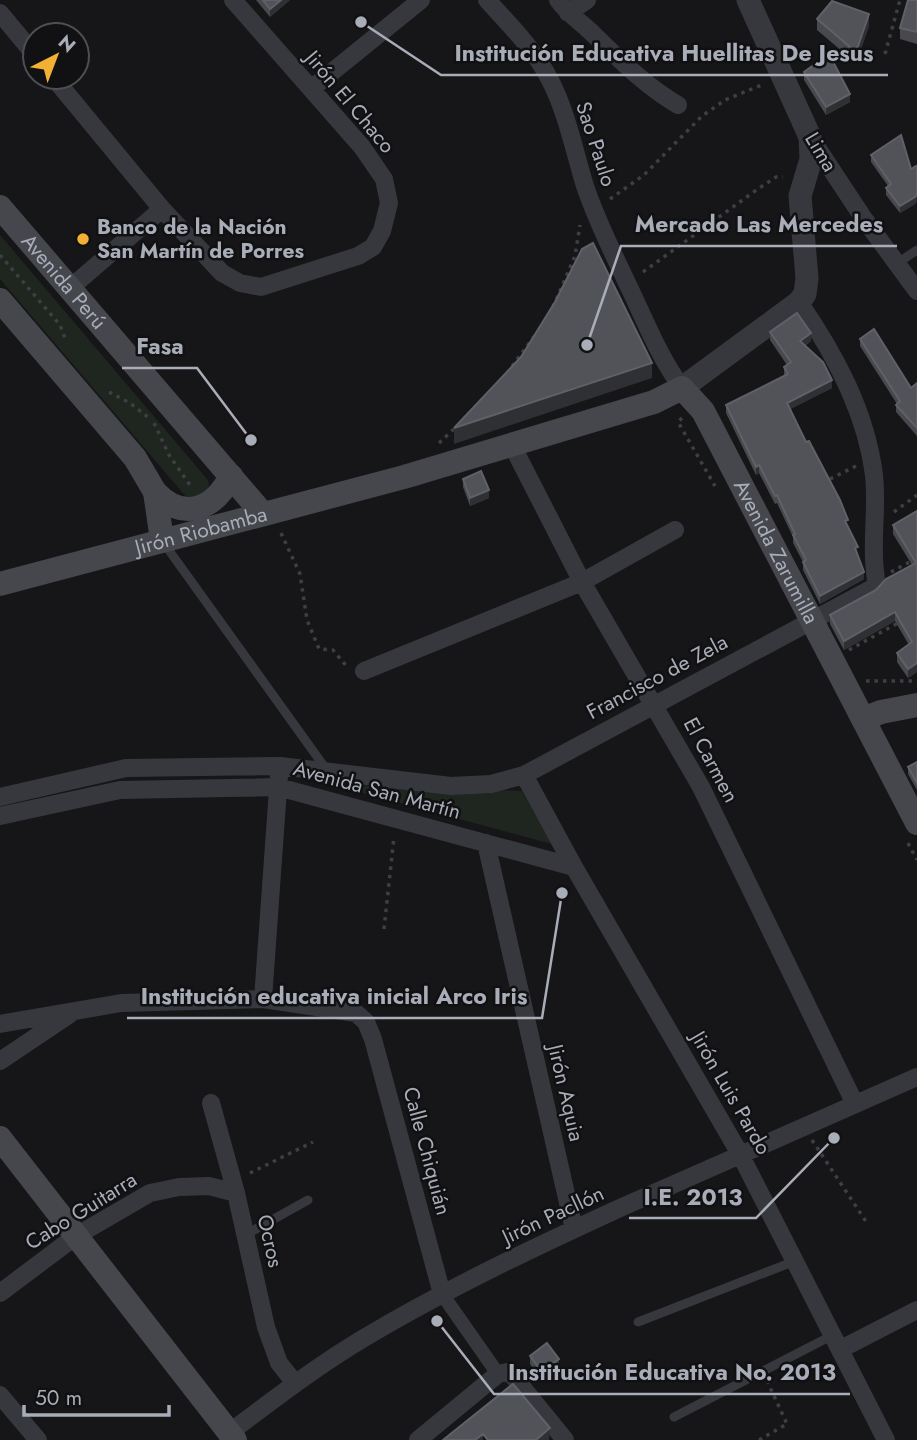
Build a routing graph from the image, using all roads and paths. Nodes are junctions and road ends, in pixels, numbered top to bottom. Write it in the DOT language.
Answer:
graph roads {
  1 [pos="233,0"];
  2 [pos="421,0"];
  3 [pos="487,0"];
  4 [pos="587,0"];
  5 [pos="748,0"];
  6 [pos="900,0"];
  7 [pos="563,6"];
  8 [pos="0,13"];
  9 [pos="21,38"];
  10 [pos="886,54"];
  11 [pos="783,77"];
  12 [pos="311,89"];
  13 [pos="65,91"];
  14 [pos="678,106"];
  15 [pos="810,137"];
  16 [pos="805,177"];
  17 [pos="0,207"];
  18 [pos="162,209"];
  19 [pos="587,215"];
  20 [pos="917,250"];
  21 [pos="0,255"];
  22 [pos="896,264"];
  23 [pos="627,284"];
  24 [pos="69,289"];
  25 [pos="917,291"];
  26 [pos="799,302"];
  27 [pos="3,309"];
  28 [pos="548,318"];
  29 [pos="540,329"];
  30 [pos="68,344"];
  31 [pos="501,380"];
  32 [pos="103,388"];
  33 [pos="682,388"];
  34 [pos="464,419"];
  35 [pos="512,445"];
  36 [pos="434,448"];
  37 [pos="871,459"];
  38 [pos="231,476"];
  39 [pos="830,479"];
  40 [pos="190,485"];
  41 [pos="155,492"];
  42 [pos="917,495"];
  43 [pos="267,513"];
  44 [pos="875,525"];
  45 [pos="675,530"];
  46 [pos="162,540"];
  47 [pos="917,558"];
  48 [pos="582,582"];
  49 [pos="0,584"];
  50 [pos="876,584"];
  51 [pos="812,619"];
  52 [pos="906,620"];
  53 [pos="832,659"];
  54 [pos="364,671"];
  55 [pos="654,704"];
  56 [pos="917,705"];
  57 [pos="863,719"];
  58 [pos="280,766"];
  59 [pos="327,771"];
  60 [pos="524,775"];
  61 [pos="278,787"];
  62 [pos="0,797"];
  63 [pos="0,816"];
  64 [pos="396,818"];
  65 [pos="917,823"];
  66 [pos="486,843"];
  67 [pos="574,867"];
  68 [pos="384,929"];
  69 [pos="263,999"];
  70 [pos="75,1010"];
  71 [pos="0,1024"];
  72 [pos="0,1061"];
  73 [pos="917,1077"];
  74 [pos="211,1103"];
  75 [pos="855,1104"];
  76 [pos="803,1127"];
  77 [pos="0,1138"];
  78 [pos="313,1142"];
  79 [pos="740,1154"];
  80 [pos="234,1187"];
  81 [pos="307,1200"];
  82 [pos="867,1223"];
  83 [pos="574,1229"];
  84 [pos="245,1235"];
  85 [pos="76,1236"];
  86 [pos="795,1261"];
  87 [pos="0,1293"];
  88 [pos="442,1294"];
  89 [pos="917,1310"];
  90 [pos="638,1322"];
  91 [pos="837,1342"];
  92 [pos="763,1371"];
  93 [pos="498,1374"];
  94 [pos="295,1383"];
  95 [pos="0,1395"];
  96 [pos="674,1417"];
  97 [pos="232,1436"];
  98 [pos="38,1440"];
  99 [pos="418,1440"];
  100 [pos="565,1440"];
  101 [pos="759,1440"];
  102 [pos="886,1440"];
  1 -- 12 [label="street, Jirón El Chaco"];
  2 -- 12 [label="street"];
  3 -- 19 [label="street, Sao Paulo"];
  4 -- 7 [label="street"];
  5 -- 11 [label="street, Lima"];
  6 -- 10 [label="path"];
  7 -- 14 [label="street"];
  8 -- 9 [label="street"];
  11 -- 15 [label="street, Lima"];
  11 -- 19 [label="path"];
  12 -- 18 [label="street, Jirón El Chaco"];
  13 -- 18 [label="street"];
  15 -- 16 [label="street"];
  15 -- 22 [label="street, Lima"];
  16 -- 23 [label="path"];
  16 -- 26 [label="street"];
  17 -- 24 [label="main road, Avenida Perú"];
  18 -- 24 [label="street"];
  19 -- 23 [label="street, Sao Paulo"];
  19 -- 28 [label="path"];
  20 -- 22 [label="lane"];
  21 -- 30 [label="path"];
  22 -- 25 [label="street, Lima"];
  23 -- 33 [label="street, Sao Paulo"];
  24 -- 38 [label="main road, Avenida Perú"];
  26 -- 33 [label="street"];
  26 -- 37 [label="street"];
  27 -- 41 [label="main road"];
  29 -- 31 [label="path"];
  32 -- 40 [label="path"];
  33 -- 35 [label="main road, Jirón Riobamba"];
  33 -- 51 [label="main road, Avenida Zarumilla"];
  34 -- 36 [label="path"];
  35 -- 43 [label="main road, Jirón Riobamba"];
  35 -- 48 [label="street, El Carmen"];
  37 -- 39 [label="path"];
  37 -- 44 [label="street"];
  38 -- 41 [label="main road"];
  38 -- 43 [label="main road, Avenida Perú"];
  41 -- 46 [label="main road"];
  42 -- 44 [label="path"];
  43 -- 46 [label="main road, Jirón Riobamba"];
  43 -- 54 [label="path"];
  44 -- 50 [label="street"];
  45 -- 48 [label="street"];
  46 -- 49 [label="main road, Jirón Riobamba"];
  46 -- 59 [label="lane"];
  47 -- 50 [label="path"];
  48 -- 54 [label="street"];
  48 -- 55 [label="street, El Carmen"];
  50 -- 51 [label="street, Francisco de Zela"];
  51 -- 53 [label="main road, Avenida Zarumilla"];
  51 -- 55 [label="street, Francisco de Zela"];
  52 -- 53 [label="path"];
  53 -- 57 [label="main road, Avenida Zarumilla"];
  55 -- 60 [label="street, Francisco de Zela"];
  55 -- 75 [label="street, El Carmen"];
  56 -- 57 [label="main road"];
  57 -- 65 [label="main road, Avenida Zarumilla"];
  58 -- 59 [label="street, Avenida San Martín"];
  58 -- 61 [label="street"];
  58 -- 62 [label="street, Avenida San Martín"];
  59 -- 60 [label="street, Avenida San Martín"];
  60 -- 67 [label="street, Jirón Luis Pardo"];
  61 -- 63 [label="street, Avenida San Martín"];
  61 -- 64 [label="street, Avenida San Martín"];
  61 -- 69 [label="street"];
  64 -- 66 [label="street, Avenida San Martín"];
  64 -- 68 [label="path"];
  66 -- 67 [label="street, Avenida San Martín"];
  66 -- 83 [label="street, Jirón Aquia"];
  67 -- 79 [label="street, Jirón Luis Pardo"];
  69 -- 70 [label="street"];
  69 -- 88 [label="street, Calle Chiquián"];
  70 -- 71 [label="street"];
  70 -- 72 [label="street"];
  73 -- 75 [label="street, Jirón Pacllón"];
  74 -- 80 [label="street, Ocros"];
  75 -- 76 [label="street, Jirón Pacllón"];
  76 -- 79 [label="street, Jirón Pacllón"];
  76 -- 82 [label="path"];
  77 -- 85 [label="main road"];
  78 -- 80 [label="path"];
  79 -- 83 [label="street, Jirón Pacllón"];
  79 -- 86 [label="street, Jirón Luis Pardo"];
  80 -- 84 [label="street, Ocros"];
  80 -- 85 [label="street, Cabo Guitarra"];
  81 -- 84 [label="lane"];
  83 -- 88 [label="street, Jirón Pacllón"];
  84 -- 94 [label="street, Ocros"];
  85 -- 87 [label="street, Cabo Guitarra"];
  85 -- 97 [label="main road"];
  86 -- 90 [label="lane"];
  86 -- 91 [label="street, Jirón Luis Pardo"];
  88 -- 93 [label="street"];
  88 -- 94 [label="street, Jirón Pacllón"];
  89 -- 91 [label="street"];
  91 -- 92 [label="lane"];
  91 -- 102 [label="street, Jirón Luis Pardo"];
  92 -- 96 [label="lane"];
  92 -- 101 [label="path"];
  93 -- 99 [label="street"];
  93 -- 100 [label="street"];
  94 -- 97 [label="street, Jirón Pacllón"];
  95 -- 98 [label="street"];
}
